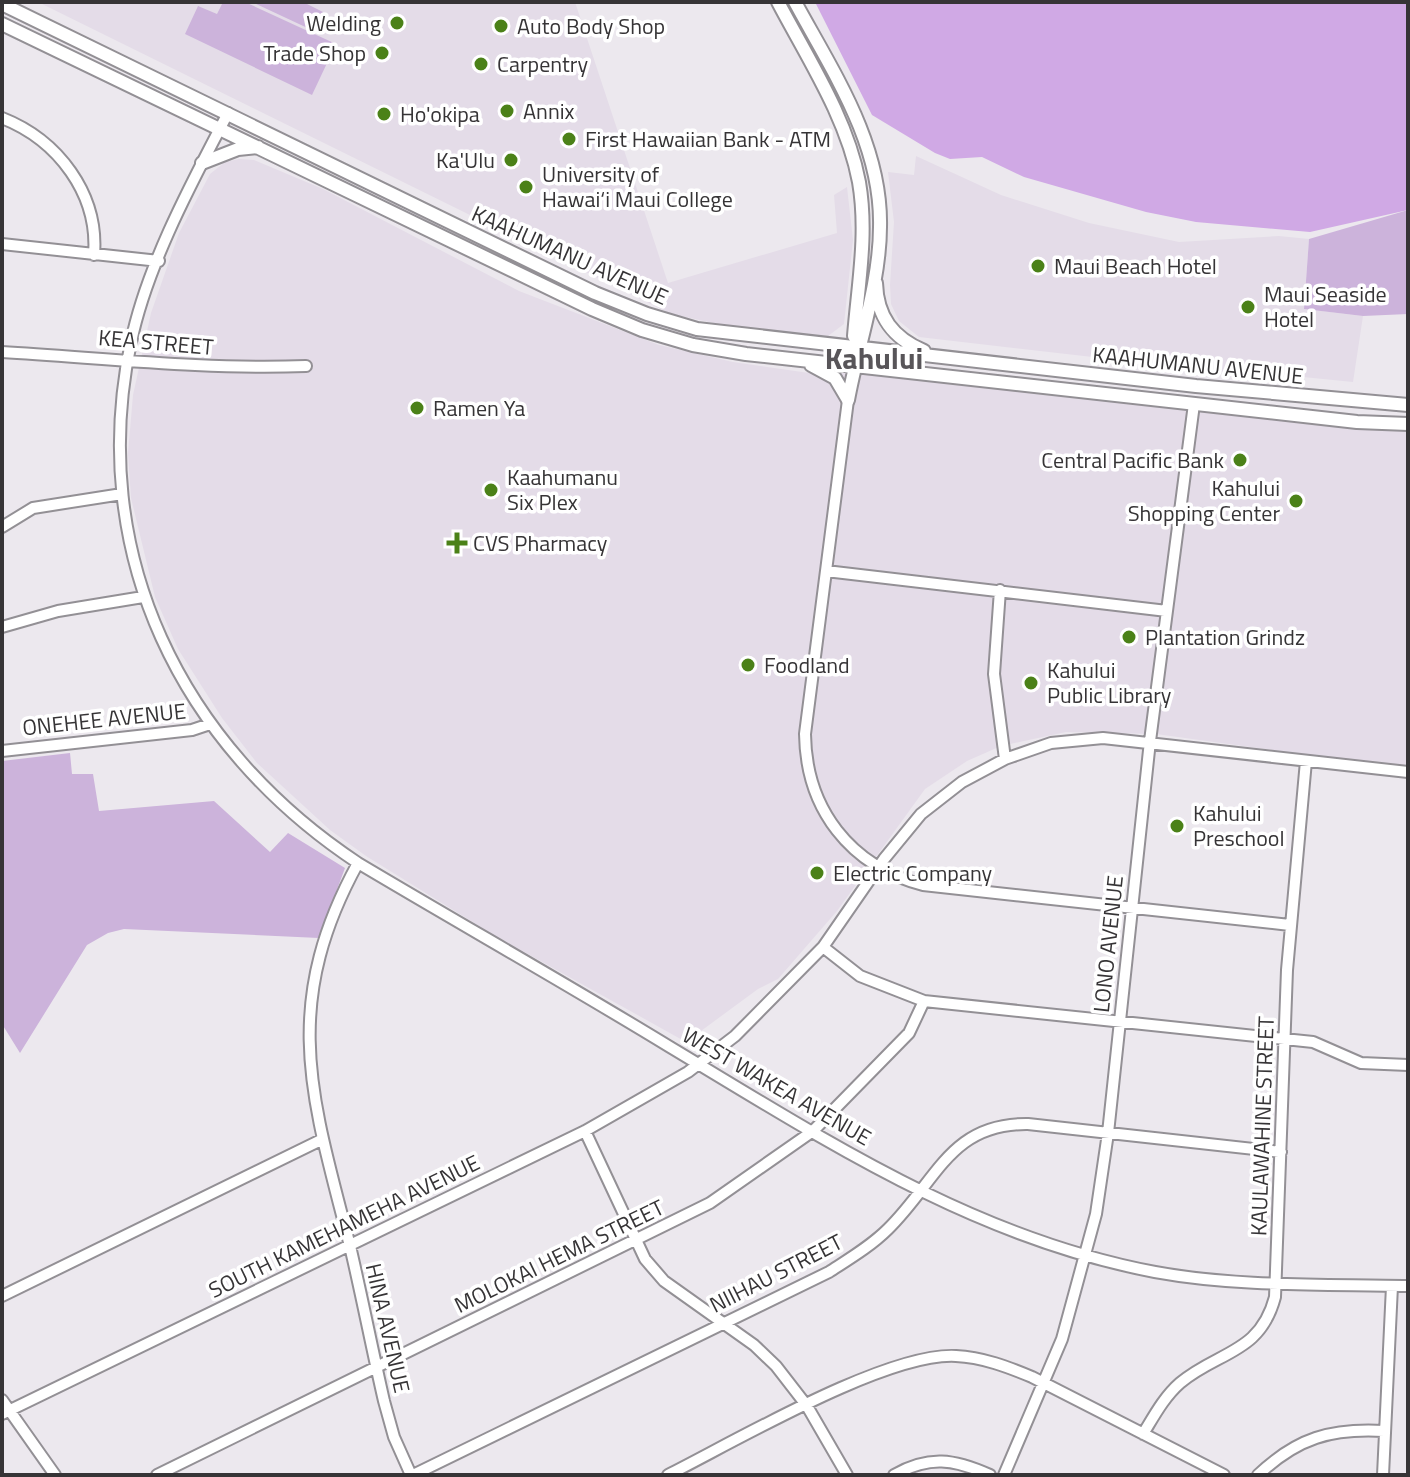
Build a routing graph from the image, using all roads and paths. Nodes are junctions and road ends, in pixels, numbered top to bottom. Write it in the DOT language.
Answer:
graph roads {
  1 [pos="778,2"];
  2 [pos="795,2"];
  3 [pos="2,4"];
  4 [pos="2,24"];
  5 [pos="228,113"];
  6 [pos="2,118"];
  7 [pos="220,128"];
  8 [pos="258,147"];
  9 [pos="202,163"];
  10 [pos="878,191"];
  11 [pos="860,193"];
  12 [pos="2,244"];
  13 [pos="513,253"];
  14 [pos="877,254"];
  15 [pos="94,255"];
  16 [pos="159,261"];
  17 [pos="506,268"];
  18 [pos="859,292"];
  19 [pos="806,342"];
  20 [pos="857,348"];
  21 [pos="2,352"];
  22 [pos="946,357"];
  23 [pos="128,358"];
  24 [pos="800,361"];
  25 [pos="306,366"];
  26 [pos="854,366"];
  27 [pos="1030,367"];
  28 [pos="889,370"];
  29 [pos="1028,385"];
  30 [pos="1196,386"];
  31 [pos="848,400"];
  32 [pos="1359,403"];
  33 [pos="1194,404"];
  34 [pos="1408,405"];
  35 [pos="1357,422"];
  36 [pos="1408,424"];
  37 [pos="122,494"];
  38 [pos="2,527"];
  39 [pos="826,571"];
  40 [pos="1000,590"];
  41 [pos="143,597"];
  42 [pos="1167,611"];
  43 [pos="2,627"];
  44 [pos="210,724"];
  45 [pos="1150,741"];
  46 [pos="2,751"];
  47 [pos="1005,759"];
  48 [pos="1306,761"];
  49 [pos="1408,772"];
  50 [pos="358,863"];
  51 [pos="877,869"];
  52 [pos="1132,909"];
  53 [pos="1290,925"];
  54 [pos="823,947"];
  55 [pos="924,1001"];
  56 [pos="1120,1021"];
  57 [pos="1285,1039"];
  58 [pos="699,1064"];
  59 [pos="1408,1065"];
  60 [pos="585,1131"];
  61 [pos="813,1131"];
  62 [pos="1108,1133"];
  63 [pos="321,1140"];
  64 [pos="1281,1152"];
  65 [pos="920,1193"];
  66 [pos="638,1241"];
  67 [pos="350,1246"];
  68 [pos="1087,1255"];
  69 [pos="1276,1282"];
  70 [pos="1392,1286"];
  71 [pos="1408,1286"];
  72 [pos="2,1296"];
  73 [pos="723,1324"];
  74 [pos="376,1367"];
  75 [pos="1043,1383"];
  76 [pos="2,1400"];
  77 [pos="807,1406"];
  78 [pos="5,1413"];
  79 [pos="1384,1431"];
  80 [pos="1143,1434"];
  81 [pos="55,1475"];
  82 [pos="157,1475"];
  83 [pos="412,1475"];
  84 [pos="668,1475"];
  85 [pos="847,1475"];
  86 [pos="894,1475"];
  87 [pos="990,1475"];
  88 [pos="1004,1475"];
  89 [pos="1224,1475"];
  90 [pos="1258,1475"];
  91 [pos="1383,1475"];
  1 -- 11 [label="main road"];
  2 -- 10 [label="main road"];
  3 -- 5 [label="main road, KAAHUMANU AVENUE"];
  4 -- 7 [label="main road, KAAHUMANU AVENUE"];
  5 -- 7 [label="street, WEST WAKEA AVENUE"];
  5 -- 13 [label="main road, KAAHUMANU AVENUE"];
  6 -- 15 [label="street"];
  7 -- 8 [label="main road, KAAHUMANU AVENUE"];
  7 -- 9 [label="street, WEST WAKEA AVENUE"];
  8 -- 9 [label="main road"];
  8 -- 17 [label="main road, KAAHUMANU AVENUE"];
  9 -- 16 [label="street, WEST WAKEA AVENUE"];
  10 -- 11 [label="main road"];
  10 -- 14 [label="main road"];
  11 -- 18 [label="main road"];
  12 -- 15 [label="street"];
  13 -- 17 [label="main road"];
  13 -- 19 [label="main road, KAAHUMANU AVENUE"];
  14 -- 20 [label="main road"];
  14 -- 22 [label="main road"];
  15 -- 16 [label="street"];
  16 -- 23 [label="street, WEST WAKEA AVENUE"];
  17 -- 24 [label="main road, KAAHUMANU AVENUE"];
  18 -- 19 [label="main road"];
  18 -- 20 [label="main road"];
  19 -- 20 [label="main road, KAAHUMANU AVENUE"];
  20 -- 22 [label="main road, KAAHUMANU AVENUE"];
  20 -- 26 [label="main road"];
  21 -- 23 [label="street, KEA STREET"];
  22 -- 27 [label="main road, KAAHUMANU AVENUE"];
  23 -- 25 [label="street, KEA STREET"];
  23 -- 37 [label="street, WEST WAKEA AVENUE"];
  24 -- 26 [label="main road, KAAHUMANU AVENUE"];
  24 -- 31 [label="main road"];
  26 -- 28 [label="main road, KAAHUMANU AVENUE"];
  26 -- 31 [label="main road"];
  27 -- 29 [label="main road"];
  27 -- 30 [label="main road, KAAHUMANU AVENUE"];
  28 -- 29 [label="main road, KAAHUMANU AVENUE"];
  28 -- 31 [label="main road"];
  29 -- 33 [label="main road, KAAHUMANU AVENUE"];
  30 -- 32 [label="main road, KAAHUMANU AVENUE"];
  30 -- 33 [label="main road"];
  31 -- 39 [label="street"];
  32 -- 34 [label="main road, KAAHUMANU AVENUE"];
  32 -- 35 [label="main road"];
  33 -- 35 [label="main road, KAAHUMANU AVENUE"];
  33 -- 42 [label="street, LONO AVENUE"];
  35 -- 36 [label="main road, KAAHUMANU AVENUE"];
  37 -- 38 [label="street"];
  37 -- 41 [label="street, WEST WAKEA AVENUE"];
  39 -- 40 [label="street"];
  39 -- 51 [label="street"];
  40 -- 42 [label="street"];
  40 -- 47 [label="street"];
  41 -- 43 [label="street"];
  41 -- 44 [label="street, WEST WAKEA AVENUE"];
  42 -- 45 [label="street, LONO AVENUE"];
  44 -- 46 [label="street, ONEHEE AVENUE"];
  44 -- 50 [label="street, WEST WAKEA AVENUE"];
  45 -- 47 [label="street, SOUTH KAMEHAMEHA AVENUE"];
  45 -- 48 [label="street, SOUTH KAMEHAMEHA AVENUE"];
  45 -- 52 [label="street, LONO AVENUE"];
  47 -- 51 [label="street, SOUTH KAMEHAMEHA AVENUE"];
  48 -- 49 [label="street, SOUTH KAMEHAMEHA AVENUE"];
  48 -- 53 [label="street, KAULAWAHINE STREET"];
  50 -- 58 [label="street, WEST WAKEA AVENUE"];
  50 -- 63 [label="street, HINA AVENUE"];
  51 -- 52 [label="street"];
  51 -- 54 [label="street, SOUTH KAMEHAMEHA AVENUE"];
  52 -- 53 [label="street"];
  52 -- 56 [label="street, LONO AVENUE"];
  53 -- 57 [label="street, KAULAWAHINE STREET"];
  54 -- 55 [label="street"];
  54 -- 58 [label="street, SOUTH KAMEHAMEHA AVENUE"];
  55 -- 56 [label="street"];
  55 -- 61 [label="street, MOLOKAI HEMA STREET"];
  56 -- 57 [label="street"];
  56 -- 62 [label="street, LONO AVENUE"];
  57 -- 59 [label="street"];
  57 -- 64 [label="street, KAULAWAHINE STREET"];
  58 -- 60 [label="street, SOUTH KAMEHAMEHA AVENUE"];
  58 -- 61 [label="street, WEST WAKEA AVENUE"];
  60 -- 66 [label="street"];
  60 -- 67 [label="street, SOUTH KAMEHAMEHA AVENUE"];
  61 -- 65 [label="street, WEST WAKEA AVENUE"];
  61 -- 66 [label="street, MOLOKAI HEMA STREET"];
  62 -- 64 [label="street, NIIHAU STREET"];
  62 -- 65 [label="street, NIIHAU STREET"];
  62 -- 68 [label="street, LONO AVENUE"];
  63 -- 67 [label="street, HINA AVENUE"];
  63 -- 72 [label="street"];
  64 -- 69 [label="street, KAULAWAHINE STREET"];
  65 -- 68 [label="street, WEST WAKEA AVENUE"];
  65 -- 73 [label="street, NIIHAU STREET"];
  66 -- 73 [label="street"];
  66 -- 74 [label="street, MOLOKAI HEMA STREET"];
  67 -- 74 [label="street, HINA AVENUE"];
  67 -- 78 [label="street, SOUTH KAMEHAMEHA AVENUE"];
  68 -- 69 [label="street, WEST WAKEA AVENUE"];
  68 -- 75 [label="street, LONO AVENUE"];
  69 -- 70 [label="street, WEST WAKEA AVENUE"];
  69 -- 80 [label="street, KAULAWAHINE STREET"];
  70 -- 71 [label="street, WEST WAKEA AVENUE"];
  70 -- 79 [label="street"];
  73 -- 77 [label="street"];
  73 -- 83 [label="street, NIIHAU STREET"];
  74 -- 82 [label="street, MOLOKAI HEMA STREET"];
  74 -- 83 [label="street, HINA AVENUE"];
  75 -- 77 [label="street"];
  75 -- 80 [label="street"];
  75 -- 88 [label="street, LONO AVENUE"];
  76 -- 78 [label="street"];
  77 -- 84 [label="street"];
  77 -- 85 [label="street"];
  78 -- 81 [label="street"];
  79 -- 90 [label="street"];
  79 -- 91 [label="street"];
  80 -- 89 [label="street"];
  86 -- 87 [label="street"];
}
